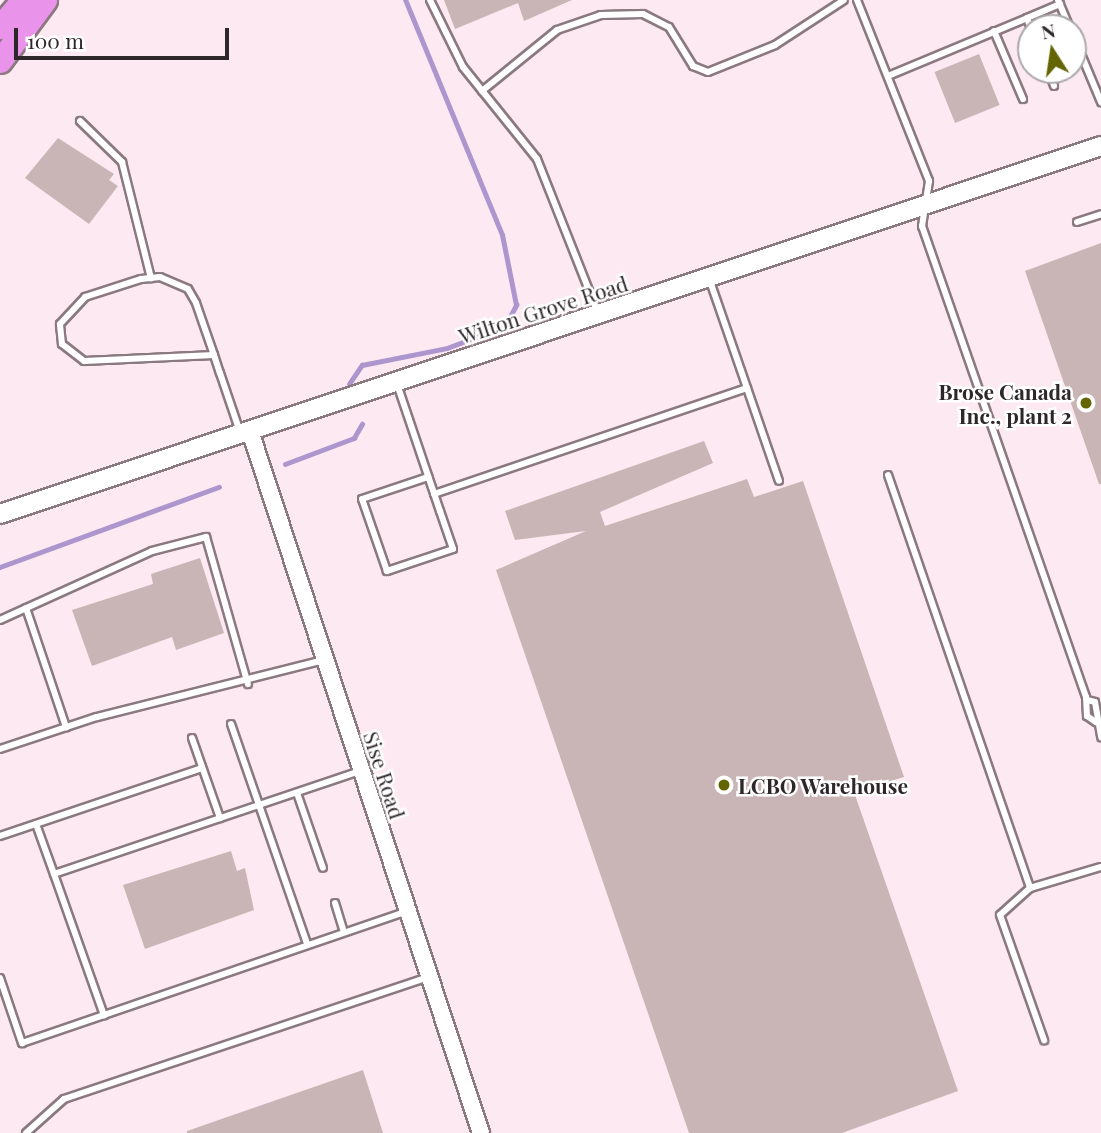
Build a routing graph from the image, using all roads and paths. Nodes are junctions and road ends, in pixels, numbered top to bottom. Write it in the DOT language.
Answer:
graph roads {
  1 [pos="23,0"];
  2 [pos="45,0"];
  3 [pos="430,0"];
  4 [pos="844,0"];
  5 [pos="857,0"];
  6 [pos="1059,2"];
  7 [pos="1035,14"];
  8 [pos="1017,22"];
  9 [pos="0,27"];
  10 [pos="994,31"];
  11 [pos="0,61"];
  12 [pos="1087,68"];
  13 [pos="888,76"];
  14 [pos="482,91"];
  15 [pos="1023,99"];
  16 [pos="1101,102"];
  17 [pos="80,121"];
  18 [pos="1101,146"];
  19 [pos="926,203"];
  20 [pos="1101,214"];
  21 [pos="1077,222"];
  22 [pos="709,277"];
  23 [pos="151,278"];
  24 [pos="598,314"];
  25 [pos="214,355"];
  26 [pos="396,382"];
  27 [pos="747,388"];
  28 [pos="246,432"];
  29 [pos="888,475"];
  30 [pos="428,477"];
  31 [pos="779,481"];
  32 [pos="434,494"];
  33 [pos="0,514"];
  34 [pos="26,608"];
  35 [pos="0,620"];
  36 [pos="325,660"];
  37 [pos="248,684"];
  38 [pos="1087,700"];
  39 [pos="1096,722"];
  40 [pos="231,724"];
  41 [pos="66,727"];
  42 [pos="1101,737"];
  43 [pos="192,738"];
  44 [pos="0,749"];
  45 [pos="202,768"];
  46 [pos="362,771"];
  47 [pos="297,793"];
  48 [pos="259,805"];
  49 [pos="220,818"];
  50 [pos="36,824"];
  51 [pos="0,836"];
  52 [pos="1101,867"];
  53 [pos="323,868"];
  54 [pos="54,874"];
  55 [pos="1030,888"];
  56 [pos="335,903"];
  57 [pos="408,911"];
  58 [pos="344,932"];
  59 [pos="307,944"];
  60 [pos="429,976"];
  61 [pos="0,978"];
  62 [pos="104,1015"];
  63 [pos="1044,1040"];
  64 [pos="26,1133"];
  65 [pos="481,1133"];
  1 -- 9 [label="highway"];
  2 -- 11 [label="highway"];
  3 -- 14 [label="lane"];
  4 -- 14 [label="lane"];
  5 -- 13 [label="lane"];
  6 -- 7 [label="lane"];
  8 -- 10 [label="lane"];
  10 -- 13 [label="lane"];
  10 -- 15 [label="lane"];
  12 -- 16 [label="lane"];
  13 -- 19 [label="lane"];
  14 -- 24 [label="lane"];
  17 -- 23 [label="lane"];
  18 -- 19 [label="main road, Wilton Grove Road"];
  19 -- 22 [label="main road, Wilton Grove Road"];
  19 -- 38 [label="lane"];
  20 -- 21 [label="lane"];
  22 -- 24 [label="main road, Wilton Grove Road"];
  22 -- 27 [label="lane"];
  23 -- 25 [label="lane"];
  23 -- 25 [label="lane"];
  24 -- 26 [label="main road, Wilton Grove Road"];
  25 -- 28 [label="lane"];
  26 -- 28 [label="main road, Wilton Grove Road"];
  26 -- 30 [label="lane"];
  27 -- 31 [label="lane"];
  27 -- 32 [label="lane"];
  28 -- 33 [label="main road, Wilton Grove Road"];
  28 -- 36 [label="street, Sise Road"];
  29 -- 55 [label="lane"];
  30 -- 32 [label="lane"];
  30 -- 32 [label="lane"];
  34 -- 35 [label="lane"];
  34 -- 37 [label="lane"];
  34 -- 41 [label="lane"];
  36 -- 37 [label="lane"];
  36 -- 46 [label="street, Sise Road"];
  37 -- 41 [label="lane"];
  38 -- 39 [label="lane"];
  38 -- 39 [label="lane"];
  39 -- 42 [label="lane"];
  40 -- 48 [label="lane"];
  41 -- 44 [label="lane"];
  43 -- 45 [label="lane"];
  45 -- 49 [label="lane"];
  45 -- 50 [label="lane"];
  46 -- 47 [label="lane"];
  46 -- 57 [label="street, Sise Road"];
  47 -- 48 [label="lane"];
  47 -- 53 [label="lane"];
  48 -- 49 [label="lane"];
  48 -- 59 [label="lane"];
  49 -- 54 [label="lane"];
  50 -- 51 [label="lane"];
  50 -- 54 [label="lane"];
  52 -- 55 [label="lane"];
  54 -- 62 [label="lane"];
  55 -- 63 [label="lane"];
  56 -- 58 [label="lane"];
  57 -- 58 [label="lane"];
  57 -- 60 [label="street, Sise Road"];
  58 -- 59 [label="lane"];
  59 -- 62 [label="lane"];
  60 -- 64 [label="lane"];
  60 -- 65 [label="street, Sise Road"];
  61 -- 62 [label="lane"];
}
